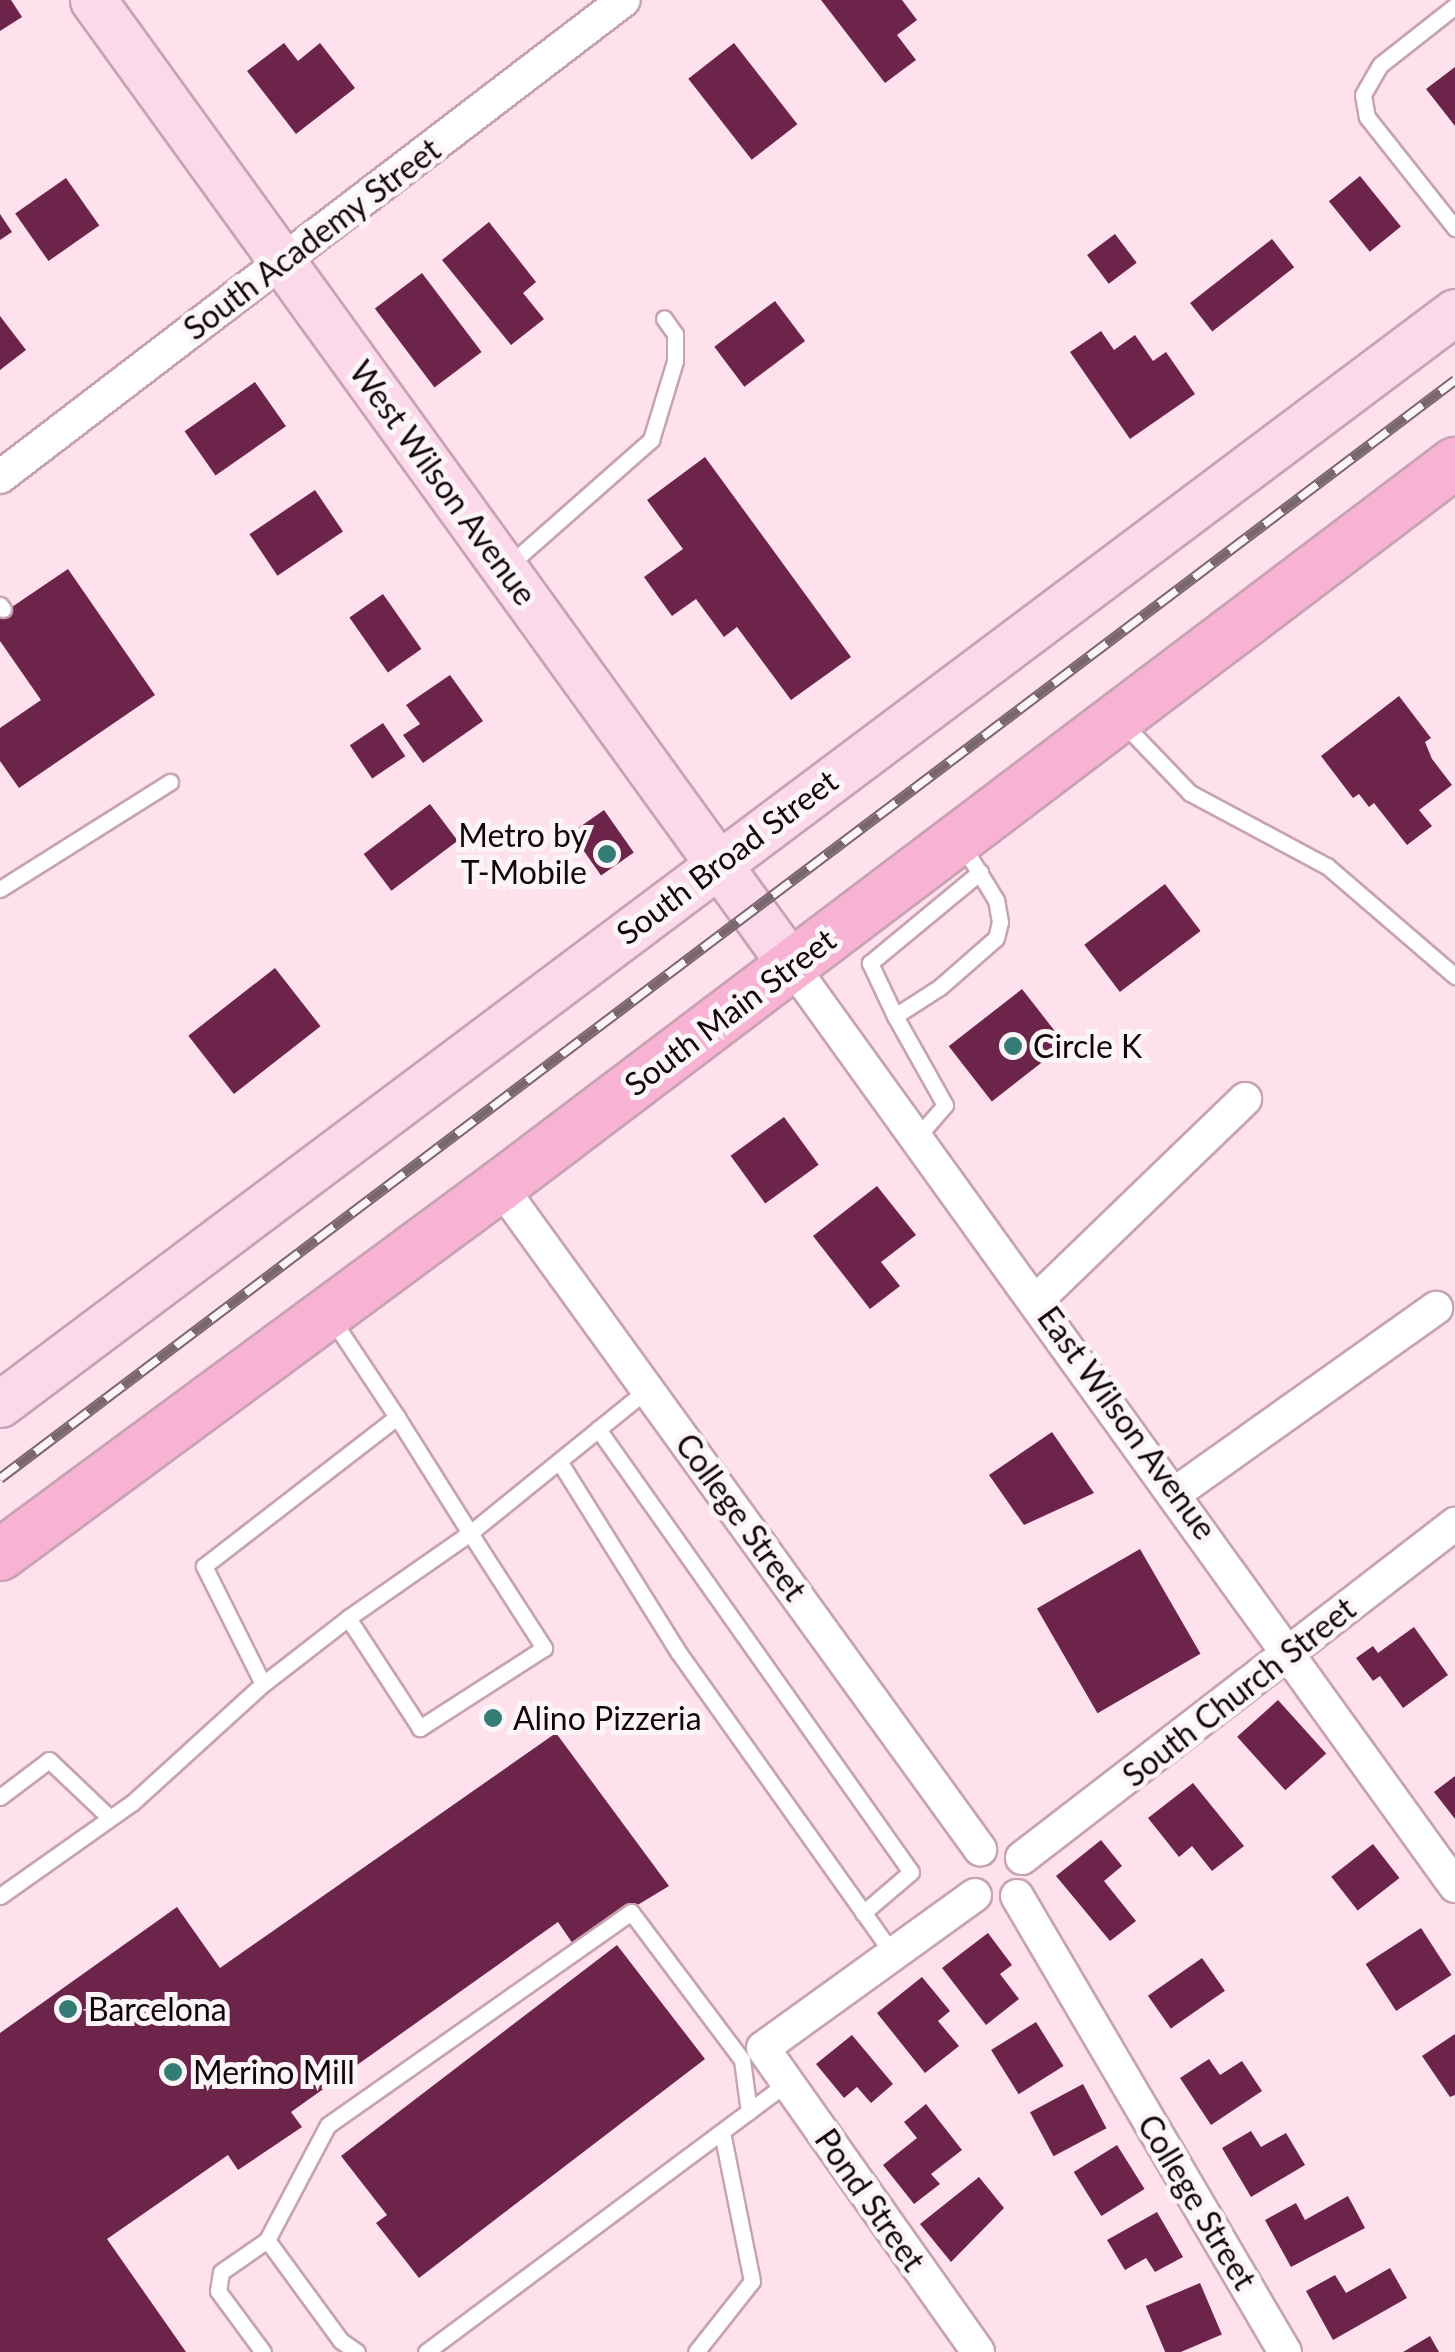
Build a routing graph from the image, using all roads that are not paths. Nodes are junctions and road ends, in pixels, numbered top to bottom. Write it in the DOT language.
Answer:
graph roads {
  1 [pos="93,0"];
  2 [pos="624,0"];
  3 [pos="1455,6"];
  4 [pos="1455,228"];
  5 [pos="282,262"];
  6 [pos="1455,312"];
  7 [pos="664,318"];
  8 [pos="1455,462"];
  9 [pos="0,477"];
  10 [pos="506,568"];
  11 [pos="1118,718"];
  12 [pos="170,782"];
  13 [pos="969,856"];
  14 [pos="720,863"];
  15 [pos="0,888"];
  16 [pos="952,951"];
  17 [pos="792,966"];
  18 [pos="963,966"];
  19 [pos="1455,976"];
  20 [pos="894,1016"];
  21 [pos="1245,1099"];
  22 [pos="918,1136"];
  23 [pos="500,1186"];
  24 [pos="1038,1299"];
  25 [pos="1436,1308"];
  26 [pos="328,1311"];
  27 [pos="649,1388"];
  28 [pos="0,1404"];
  29 [pos="398,1417"];
  30 [pos="598,1430"];
  31 [pos="559,1461"];
  32 [pos="1177,1492"];
  33 [pos="1455,1524"];
  34 [pos="470,1533"];
  35 [pos="0,1555"];
  36 [pos="348,1618"];
  37 [pos="1292,1652"];
  38 [pos="264,1684"];
  39 [pos="0,1797"];
  40 [pos="110,1818"];
  41 [pos="980,1849"];
  42 [pos="1022,1858"];
  43 [pos="1455,1886"];
  44 [pos="975,1895"];
  45 [pos="0,1896"];
  46 [pos="1016,1896"];
  47 [pos="864,1913"];
  48 [pos="894,1954"];
  49 [pos="752,2054"];
  50 [pos="788,2083"];
  51 [pos="749,2112"];
  52 [pos="722,2132"];
  53 [pos="267,2240"];
  54 [pos="263,2352"];
  55 [pos="357,2352"];
  56 [pos="426,2352"];
  57 [pos="696,2352"];
  58 [pos="978,2352"];
  59 [pos="1285,2352"];
  1 -- 5 [label="street, West Wilson Avenue"];
  2 -- 5 [label="street, South Academy Street"];
  3 -- 4 [label="lane"];
  5 -- 9 [label="street, South Academy Street"];
  5 -- 10 [label="street, West Wilson Avenue"];
  6 -- 14 [label="street, South Broad Street"];
  7 -- 10 [label="lane"];
  8 -- 11 [label="main road, South Main Street"];
  10 -- 14 [label="street, West Wilson Avenue"];
  11 -- 13 [label="main road, South Main Street"];
  11 -- 19 [label="lane"];
  12 -- 15 [label="lane"];
  13 -- 17 [label="main road, South Main Street"];
  13 -- 18 [label="lane"];
  13 -- 20 [label="lane"];
  14 -- 17 [label="street, West Wilson Avenue"];
  14 -- 28 [label="street, South Broad Street"];
  16 -- 18 [label="lane"];
  17 -- 22 [label="street, East Wilson Avenue"];
  17 -- 23 [label="main road, South Main Street"];
  18 -- 20 [label="lane"];
  20 -- 22 [label="lane"];
  21 -- 24 [label="street"];
  22 -- 24 [label="street, East Wilson Avenue"];
  23 -- 26 [label="main road, South Main Street"];
  23 -- 27 [label="street, College Street"];
  24 -- 32 [label="street, East Wilson Avenue"];
  25 -- 32 [label="street"];
  26 -- 29 [label="lane"];
  26 -- 35 [label="main road, South Main Street"];
  27 -- 30 [label="lane"];
  27 -- 41 [label="street, College Street"];
  29 -- 34 [label="lane"];
  29 -- 38 [label="lane"];
  30 -- 31 [label="lane"];
  30 -- 47 [label="lane"];
  31 -- 34 [label="lane"];
  31 -- 47 [label="lane"];
  32 -- 37 [label="street, East Wilson Avenue"];
  33 -- 37 [label="street, South Church Street"];
  34 -- 36 [label="lane"];
  34 -- 36 [label="lane"];
  36 -- 38 [label="lane"];
  37 -- 42 [label="street, South Church Street"];
  37 -- 43 [label="street, East Wilson Avenue"];
  38 -- 40 [label="lane"];
  39 -- 40 [label="lane"];
  40 -- 45 [label="lane"];
  41 -- 42 [label="street"];
  41 -- 44 [label="street"];
  42 -- 46 [label="street"];
  44 -- 46 [label="street"];
  44 -- 48 [label="street"];
  46 -- 59 [label="street, College Street"];
  47 -- 48 [label="lane"];
  48 -- 49 [label="street"];
  49 -- 50 [label="street, Pond Street"];
  49 -- 51 [label="lane"];
  49 -- 53 [label="lane"];
  50 -- 51 [label="lane"];
  50 -- 58 [label="street, Pond Street"];
  51 -- 52 [label="lane"];
  52 -- 56 [label="lane"];
  52 -- 57 [label="lane"];
  53 -- 54 [label="lane"];
  53 -- 55 [label="lane"];
}
